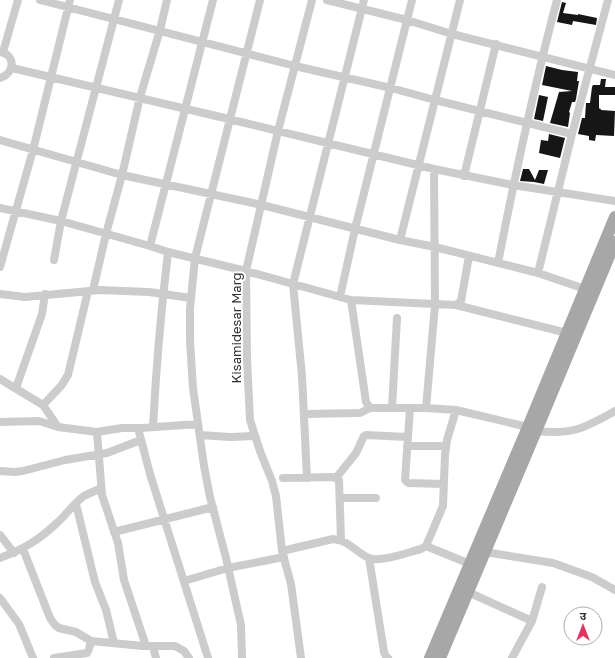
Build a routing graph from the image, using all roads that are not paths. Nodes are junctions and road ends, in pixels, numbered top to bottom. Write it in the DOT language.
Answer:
graph roads {
  1 [pos="18,0"];
  2 [pos="40,0"];
  3 [pos="119,0"];
  4 [pos="167,0"];
  5 [pos="214,0"];
  6 [pos="260,0"];
  7 [pos="312,0"];
  8 [pos="327,0"];
  9 [pos="412,0"];
  10 [pos="460,0"];
  11 [pos="557,0"];
  12 [pos="608,0"];
  13 [pos="69,4"];
  14 [pos="363,4"];
  15 [pos="115,19"];
  16 [pos="407,20"];
  17 [pos="160,30"];
  18 [pos="452,34"];
  19 [pos="202,41"];
  20 [pos="496,44"];
  21 [pos="1,52"];
  22 [pos="247,53"];
  23 [pos="542,56"];
  24 [pos="296,66"];
  25 [pos="12,68"];
  26 [pos="591,68"];
  27 [pos="615,75"];
  28 [pos="344,76"];
  29 [pos="52,77"];
  30 [pos="0,78"];
  31 [pos="96,88"];
  32 [pos="391,88"];
  33 [pos="140,97"];
  34 [pos="435,100"];
  35 [pos="186,108"];
  36 [pos="480,112"];
  37 [pos="229,119"];
  38 [pos="526,123"];
  39 [pos="278,132"];
  40 [pos="572,134"];
  41 [pos="0,140"];
  42 [pos="328,144"];
  43 [pos="33,150"];
  44 [pos="374,154"];
  45 [pos="76,161"];
  46 [pos="418,166"];
  47 [pos="434,169"];
  48 [pos="122,175"];
  49 [pos="464,176"];
  50 [pos="165,185"];
  51 [pos="513,185"];
  52 [pos="558,192"];
  53 [pos="211,194"];
  54 [pos="615,201"];
  55 [pos="262,205"];
  56 [pos="0,208"];
  57 [pos="16,212"];
  58 [pos="615,216"];
  59 [pos="309,218"];
  60 [pos="61,221"];
  61 [pos="355,229"];
  62 [pos="106,234"];
  63 [pos="400,240"];
  64 [pos="615,242"];
  65 [pos="150,246"];
  66 [pos="434,247"];
  67 [pos="168,252"];
  68 [pos="469,256"];
  69 [pos="195,258"];
  70 [pos="54,260"];
  71 [pos="498,263"];
  72 [pos="0,267"];
  73 [pos="246,271"];
  74 [pos="538,273"];
  75 [pos="293,284"];
  76 [pos="585,289"];
  77 [pos="90,290"];
  78 [pos="0,294"];
  79 [pos="45,294"];
  80 [pos="163,294"];
  81 [pos="340,297"];
  82 [pos="191,298"];
  83 [pos="351,300"];
  84 [pos="435,305"];
  85 [pos="456,305"];
  86 [pos="397,318"];
  87 [pos="567,334"];
  88 [pos="0,381"];
  89 [pos="16,388"];
  90 [pos="43,405"];
  91 [pos="370,408"];
  92 [pos="392,408"];
  93 [pos="410,408"];
  94 [pos="426,408"];
  95 [pos="456,410"];
  96 [pos="615,411"];
  97 [pos="305,414"];
  98 [pos="0,422"];
  99 [pos="198,424"];
  100 [pos="58,427"];
  101 [pos="138,428"];
  102 [pos="153,428"];
  103 [pos="532,430"];
  104 [pos="97,432"];
  105 [pos="200,435"];
  106 [pos="255,436"];
  107 [pos="407,437"];
  108 [pos="141,440"];
  109 [pos="407,446"];
  110 [pos="446,446"];
  111 [pos="100,455"];
  112 [pos="0,471"];
  113 [pos="283,478"];
  114 [pos="308,478"];
  115 [pos="336,478"];
  116 [pos="444,484"];
  117 [pos="102,488"];
  118 [pos="340,498"];
  119 [pos="376,498"];
  120 [pos="76,504"];
  121 [pos="213,507"];
  122 [pos="164,519"];
  123 [pos="114,532"];
  124 [pos="0,535"];
  125 [pos="341,540"];
  126 [pos="426,546"];
  127 [pos="23,549"];
  128 [pos="485,552"];
  129 [pos="14,553"];
  130 [pos="283,554"];
  131 [pos="0,558"];
  132 [pos="369,558"];
  133 [pos="470,564"];
  134 [pos="228,568"];
  135 [pos="184,581"];
  136 [pos="542,587"];
  137 [pos="615,590"];
  138 [pos="468,592"];
  139 [pos="0,598"];
  140 [pos="532,621"];
  141 [pos="91,641"];
  142 [pos="114,643"];
  143 [pos="150,647"];
  144 [pos="33,658"];
  145 [pos="54,658"];
  146 [pos="156,658"];
  147 [pos="189,658"];
  148 [pos="208,658"];
  149 [pos="242,658"];
  150 [pos="301,658"];
  151 [pos="388,658"];
  152 [pos="430,658"];
  153 [pos="440,658"];
  154 [pos="512,658"];
  1 -- 21 [label="street"];
  2 -- 13 [label="street"];
  3 -- 15 [label="street"];
  4 -- 17 [label="street"];
  5 -- 19 [label="street"];
  6 -- 22 [label="street"];
  7 -- 24 [label="street, Kisamidesar Marg"];
  8 -- 14 [label="street"];
  9 -- 16 [label="street"];
  10 -- 18 [label="street"];
  11 -- 23 [label="street"];
  12 -- 26 [label="street"];
  13 -- 15 [label="street"];
  13 -- 29 [label="street"];
  14 -- 16 [label="street"];
  14 -- 28 [label="street"];
  15 -- 17 [label="street"];
  15 -- 31 [label="street"];
  16 -- 18 [label="street"];
  16 -- 32 [label="street"];
  17 -- 19 [label="street"];
  17 -- 33 [label="street"];
  18 -- 20 [label="street"];
  18 -- 34 [label="street"];
  19 -- 22 [label="street"];
  19 -- 35 [label="street"];
  20 -- 23 [label="street"];
  20 -- 36 [label="street"];
  21 -- 25 [label="street"];
  22 -- 24 [label="street"];
  22 -- 37 [label="street"];
  23 -- 26 [label="street"];
  23 -- 38 [label="street"];
  24 -- 28 [label="street"];
  24 -- 39 [label="street, Kisamidesar Marg"];
  25 -- 29 [label="street"];
  25 -- 30 [label="street"];
  26 -- 27 [label="street"];
  26 -- 40 [label="street"];
  28 -- 32 [label="street"];
  28 -- 42 [label="street"];
  29 -- 31 [label="street"];
  29 -- 43 [label="street"];
  31 -- 33 [label="street"];
  31 -- 45 [label="street"];
  32 -- 34 [label="street"];
  32 -- 44 [label="street"];
  33 -- 35 [label="street"];
  33 -- 48 [label="street"];
  34 -- 36 [label="street"];
  34 -- 46 [label="street"];
  35 -- 37 [label="street"];
  35 -- 50 [label="street"];
  36 -- 38 [label="street"];
  36 -- 49 [label="street"];
  37 -- 39 [label="street"];
  37 -- 53 [label="street"];
  38 -- 40 [label="street"];
  38 -- 51 [label="street"];
  39 -- 42 [label="street"];
  39 -- 55 [label="street, Kisamidesar Marg"];
  40 -- 52 [label="street"];
  41 -- 43 [label="street"];
  42 -- 44 [label="street"];
  42 -- 59 [label="street"];
  43 -- 45 [label="street"];
  43 -- 57 [label="street"];
  44 -- 46 [label="street"];
  44 -- 61 [label="street"];
  45 -- 48 [label="street"];
  45 -- 60 [label="street"];
  46 -- 47 [label="street"];
  46 -- 63 [label="street"];
  47 -- 49 [label="street"];
  47 -- 66 [label="street"];
  48 -- 50 [label="street"];
  48 -- 62 [label="street"];
  49 -- 51 [label="street"];
  50 -- 53 [label="street"];
  50 -- 65 [label="street"];
  51 -- 52 [label="street"];
  51 -- 71 [label="street"];
  52 -- 54 [label="street"];
  52 -- 74 [label="street"];
  53 -- 55 [label="street"];
  53 -- 69 [label="street"];
  55 -- 59 [label="street"];
  55 -- 73 [label="street, Kisamidesar Marg"];
  56 -- 57 [label="street"];
  57 -- 60 [label="street"];
  57 -- 72 [label="street"];
  58 -- 76 [label="main road"];
  59 -- 61 [label="street"];
  59 -- 75 [label="street"];
  60 -- 62 [label="street"];
  60 -- 70 [label="street"];
  61 -- 63 [label="street"];
  61 -- 81 [label="street"];
  62 -- 65 [label="street"];
  62 -- 77 [label="street"];
  63 -- 66 [label="street"];
  64 -- 103 [label="main road"];
  65 -- 67 [label="street"];
  66 -- 68 [label="street"];
  66 -- 84 [label="street"];
  67 -- 69 [label="street"];
  67 -- 80 [label="street"];
  68 -- 71 [label="street"];
  68 -- 85 [label="street"];
  69 -- 73 [label="street"];
  69 -- 82 [label="street"];
  71 -- 74 [label="street"];
  73 -- 75 [label="street"];
  73 -- 106 [label="street, Kisamidesar Marg"];
  74 -- 76 [label="street"];
  75 -- 81 [label="street"];
  75 -- 97 [label="street"];
  76 -- 87 [label="main road"];
  77 -- 79 [label="street"];
  77 -- 80 [label="street"];
  77 -- 90 [label="street"];
  78 -- 79 [label="street"];
  79 -- 89 [label="street"];
  80 -- 82 [label="street"];
  80 -- 102 [label="street"];
  81 -- 83 [label="street"];
  82 -- 99 [label="street"];
  83 -- 84 [label="street"];
  83 -- 91 [label="street"];
  84 -- 85 [label="street"];
  84 -- 94 [label="street"];
  85 -- 87 [label="street"];
  86 -- 92 [label="street"];
  87 -- 103 [label="main road"];
  88 -- 89 [label="street"];
  89 -- 90 [label="street"];
  90 -- 100 [label="street"];
  91 -- 92 [label="street"];
  91 -- 97 [label="street"];
  92 -- 93 [label="street"];
  93 -- 94 [label="street"];
  93 -- 107 [label="street"];
  94 -- 95 [label="street"];
  95 -- 103 [label="street"];
  95 -- 110 [label="street"];
  96 -- 103 [label="street"];
  97 -- 114 [label="street"];
  98 -- 100 [label="street"];
  99 -- 102 [label="street"];
  99 -- 105 [label="street"];
  100 -- 104 [label="street"];
  101 -- 102 [label="street"];
  101 -- 104 [label="street"];
  101 -- 108 [label="street"];
  103 -- 128 [label="main road"];
  103 -- 133 [label="main road"];
  104 -- 111 [label="street"];
  105 -- 106 [label="street"];
  105 -- 121 [label="street"];
  106 -- 130 [label="street, Kisamidesar Marg"];
  107 -- 109 [label="street"];
  107 -- 115 [label="street"];
  108 -- 111 [label="street"];
  108 -- 122 [label="street"];
  109 -- 110 [label="street"];
  109 -- 116 [label="street"];
  110 -- 116 [label="street"];
  111 -- 112 [label="street"];
  111 -- 117 [label="street"];
  113 -- 114 [label="street"];
  114 -- 115 [label="street"];
  115 -- 118 [label="street"];
  116 -- 126 [label="street"];
  117 -- 120 [label="street"];
  117 -- 123 [label="street"];
  118 -- 119 [label="street"];
  118 -- 125 [label="street"];
  120 -- 127 [label="street"];
  120 -- 142 [label="street"];
  121 -- 122 [label="street"];
  121 -- 134 [label="street"];
  122 -- 123 [label="street"];
  122 -- 135 [label="street"];
  123 -- 143 [label="street"];
  124 -- 129 [label="street"];
  125 -- 130 [label="street"];
  125 -- 132 [label="street"];
  126 -- 132 [label="street"];
  126 -- 133 [label="street"];
  127 -- 129 [label="street"];
  127 -- 141 [label="street"];
  128 -- 137 [label="street"];
  128 -- 138 [label="main road"];
  129 -- 131 [label="street"];
  130 -- 134 [label="street"];
  130 -- 150 [label="street, Kisamidesar Marg"];
  132 -- 151 [label="street"];
  133 -- 152 [label="main road"];
  134 -- 135 [label="street"];
  134 -- 149 [label="street"];
  135 -- 148 [label="street"];
  136 -- 140 [label="street"];
  138 -- 140 [label="street"];
  138 -- 153 [label="main road"];
  139 -- 144 [label="street"];
  140 -- 154 [label="street"];
  141 -- 142 [label="street"];
  141 -- 145 [label="street"];
  142 -- 143 [label="street"];
  143 -- 146 [label="street"];
  143 -- 147 [label="street"];
}
